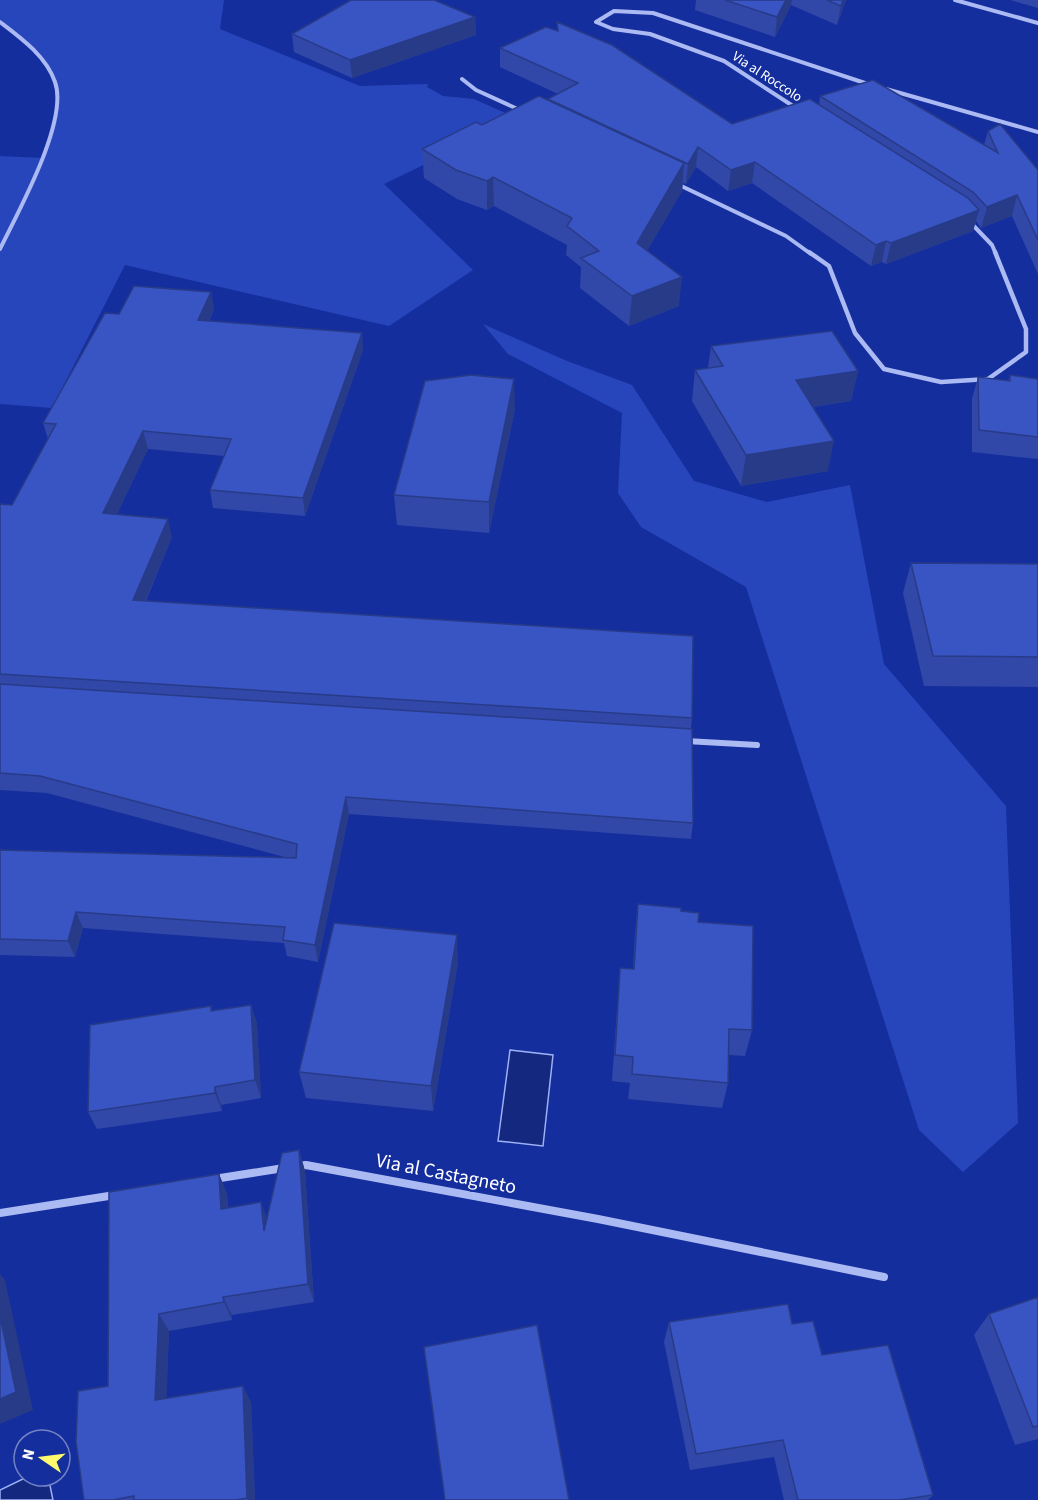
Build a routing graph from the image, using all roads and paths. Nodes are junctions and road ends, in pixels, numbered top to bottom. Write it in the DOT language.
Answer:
graph roads {
  1 [pos="955,0"];
  2 [pos="0,22"];
  3 [pos="1038,23"];
  4 [pos="462,79"];
  5 [pos="872,85"];
  6 [pos="883,88"];
  7 [pos="803,112"];
  8 [pos="530,115"];
  9 [pos="1038,132"];
  10 [pos="668,180"];
  11 [pos="964,216"];
  12 [pos="0,249"];
  13 [pos="674,740"];
  14 [pos="757,746"];
  15 [pos="201,1181"];
  16 [pos="119,1194"];
  17 [pos="0,1213"];
  18 [pos="884,1277"];
  1 -- 3 [label="street"];
  2 -- 12 [label="street"];
  4 -- 8 [label="street"];
  5 -- 7 [label="street, Via al Roccolo"];
  6 -- 9 [label="street"];
  10 -- 11 [label="street"];
  13 -- 14 [label="street"];
  15 -- 18 [label="street, Via al Castagneto"];
  16 -- 17 [label="street"];
}
